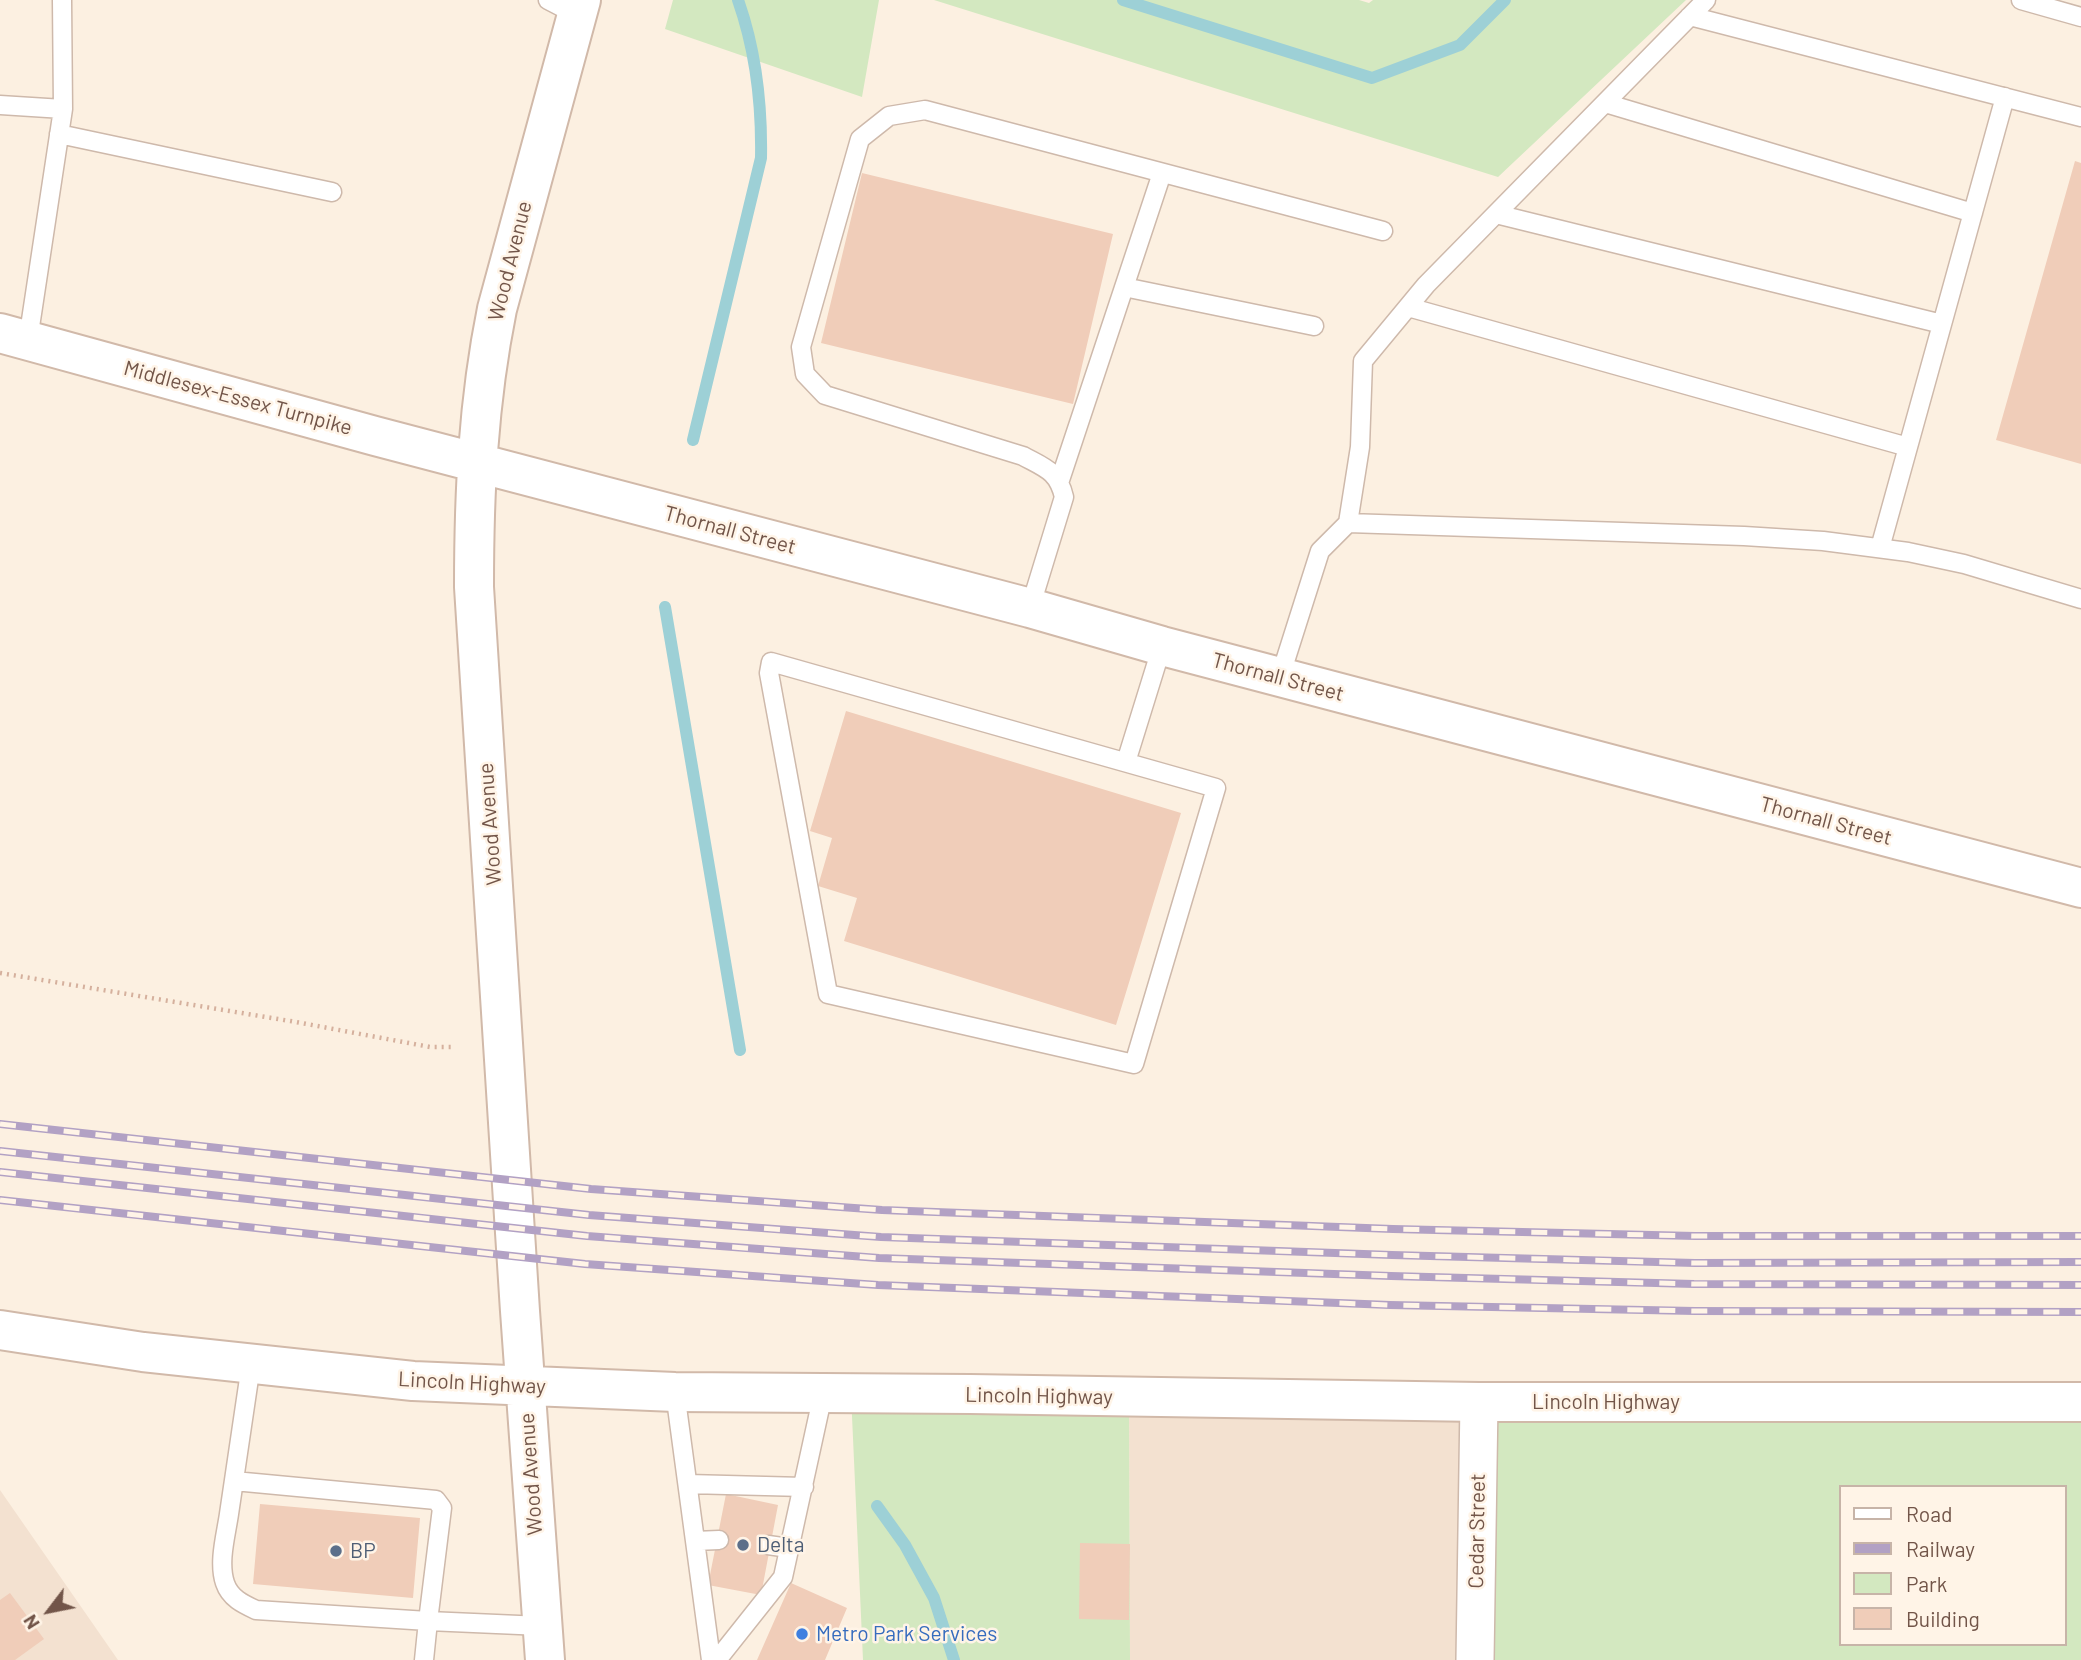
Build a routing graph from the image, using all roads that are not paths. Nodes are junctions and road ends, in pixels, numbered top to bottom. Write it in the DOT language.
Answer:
graph roads {
  1 [pos="62,0"];
  2 [pos="1706,0"];
  3 [pos="2021,0"];
  4 [pos="568,5"];
  5 [pos="1690,16"];
  6 [pos="2081,17"];
  7 [pos="2005,97"];
  8 [pos="1605,103"];
  9 [pos="0,105"];
  10 [pos="63,109"];
  11 [pos="2081,117"];
  12 [pos="60,134"];
  13 [pos="1162,173"];
  14 [pos="332,192"];
  15 [pos="1973,213"];
  16 [pos="1496,214"];
  17 [pos="1383,231"];
  18 [pos="1124,287"];
  19 [pos="1408,307"];
  20 [pos="1942,324"];
  21 [pos="1314,326"];
  22 [pos="14,337"];
  23 [pos="1908,447"];
  24 [pos="476,462"];
  25 [pos="1060,480"];
  26 [pos="1348,523"];
  27 [pos="1880,548"];
  28 [pos="2081,599"];
  29 [pos="1031,608"];
  30 [pos="1162,646"];
  31 [pos="1280,677"];
  32 [pos="1126,762"];
  33 [pos="2081,888"];
  34 [pos="0,1330"];
  35 [pos="251,1365"];
  36 [pos="525,1386"];
  37 [pos="675,1392"];
  38 [pos="823,1394"];
  39 [pos="1479,1402"];
  40 [pos="2081,1402"];
  41 [pos="234,1481"];
  42 [pos="688,1484"];
  43 [pos="803,1488"];
  44 [pos="719,1540"];
  45 [pos="695,1541"];
  46 [pos="768,1545"];
  47 [pos="789,1548"];
  48 [pos="428,1621"];
  49 [pos="544,1643"];
  50 [pos="424,1660"];
  51 [pos="711,1660"];
  52 [pos="717,1660"];
  53 [pos="1475,1660"];
  1 -- 10 [label="lane"];
  2 -- 5 [label="lane"];
  3 -- 6 [label="lane"];
  4 -- 24 [label="street, Wood Avenue"];
  5 -- 7 [label="lane"];
  5 -- 8 [label="lane"];
  7 -- 11 [label="lane"];
  7 -- 15 [label="lane"];
  8 -- 15 [label="lane"];
  8 -- 16 [label="lane"];
  9 -- 10 [label="lane"];
  10 -- 12 [label="lane"];
  12 -- 14 [label="lane"];
  12 -- 22 [label="lane"];
  13 -- 17 [label="lane"];
  13 -- 18 [label="lane"];
  13 -- 25 [label="lane"];
  15 -- 20 [label="lane"];
  16 -- 19 [label="lane"];
  16 -- 20 [label="lane"];
  18 -- 21 [label="lane"];
  18 -- 25 [label="lane"];
  19 -- 23 [label="lane"];
  19 -- 26 [label="lane"];
  20 -- 23 [label="lane"];
  22 -- 24 [label="street, Middlesex-Essex Turnpike"];
  23 -- 27 [label="lane"];
  24 -- 29 [label="street, Thornall Street"];
  24 -- 36 [label="street, Wood Avenue"];
  25 -- 29 [label="lane"];
  26 -- 27 [label="lane"];
  26 -- 31 [label="lane"];
  27 -- 28 [label="lane"];
  29 -- 30 [label="street, Thornall Street"];
  30 -- 31 [label="street, Thornall Street"];
  30 -- 32 [label="lane"];
  31 -- 33 [label="street, Thornall Street"];
  32 -- 32 [label="lane"];
  34 -- 35 [label="street, Lincoln Highway"];
  35 -- 36 [label="street, Lincoln Highway"];
  35 -- 41 [label="lane"];
  36 -- 37 [label="street, Lincoln Highway"];
  36 -- 49 [label="street, Wood Avenue"];
  37 -- 38 [label="street, Lincoln Highway"];
  37 -- 42 [label="lane"];
  38 -- 39 [label="street, Lincoln Highway"];
  38 -- 43 [label="lane"];
  39 -- 40 [label="street, Lincoln Highway"];
  39 -- 53 [label="street, Cedar Street"];
  41 -- 48 [label="lane"];
  41 -- 48 [label="lane"];
  42 -- 43 [label="lane"];
  42 -- 45 [label="lane"];
  43 -- 47 [label="lane"];
  44 -- 45 [label="lane"];
  45 -- 51 [label="lane"];
  46 -- 47 [label="lane"];
  47 -- 52 [label="lane"];
  48 -- 49 [label="lane"];
  48 -- 50 [label="lane"];
}
